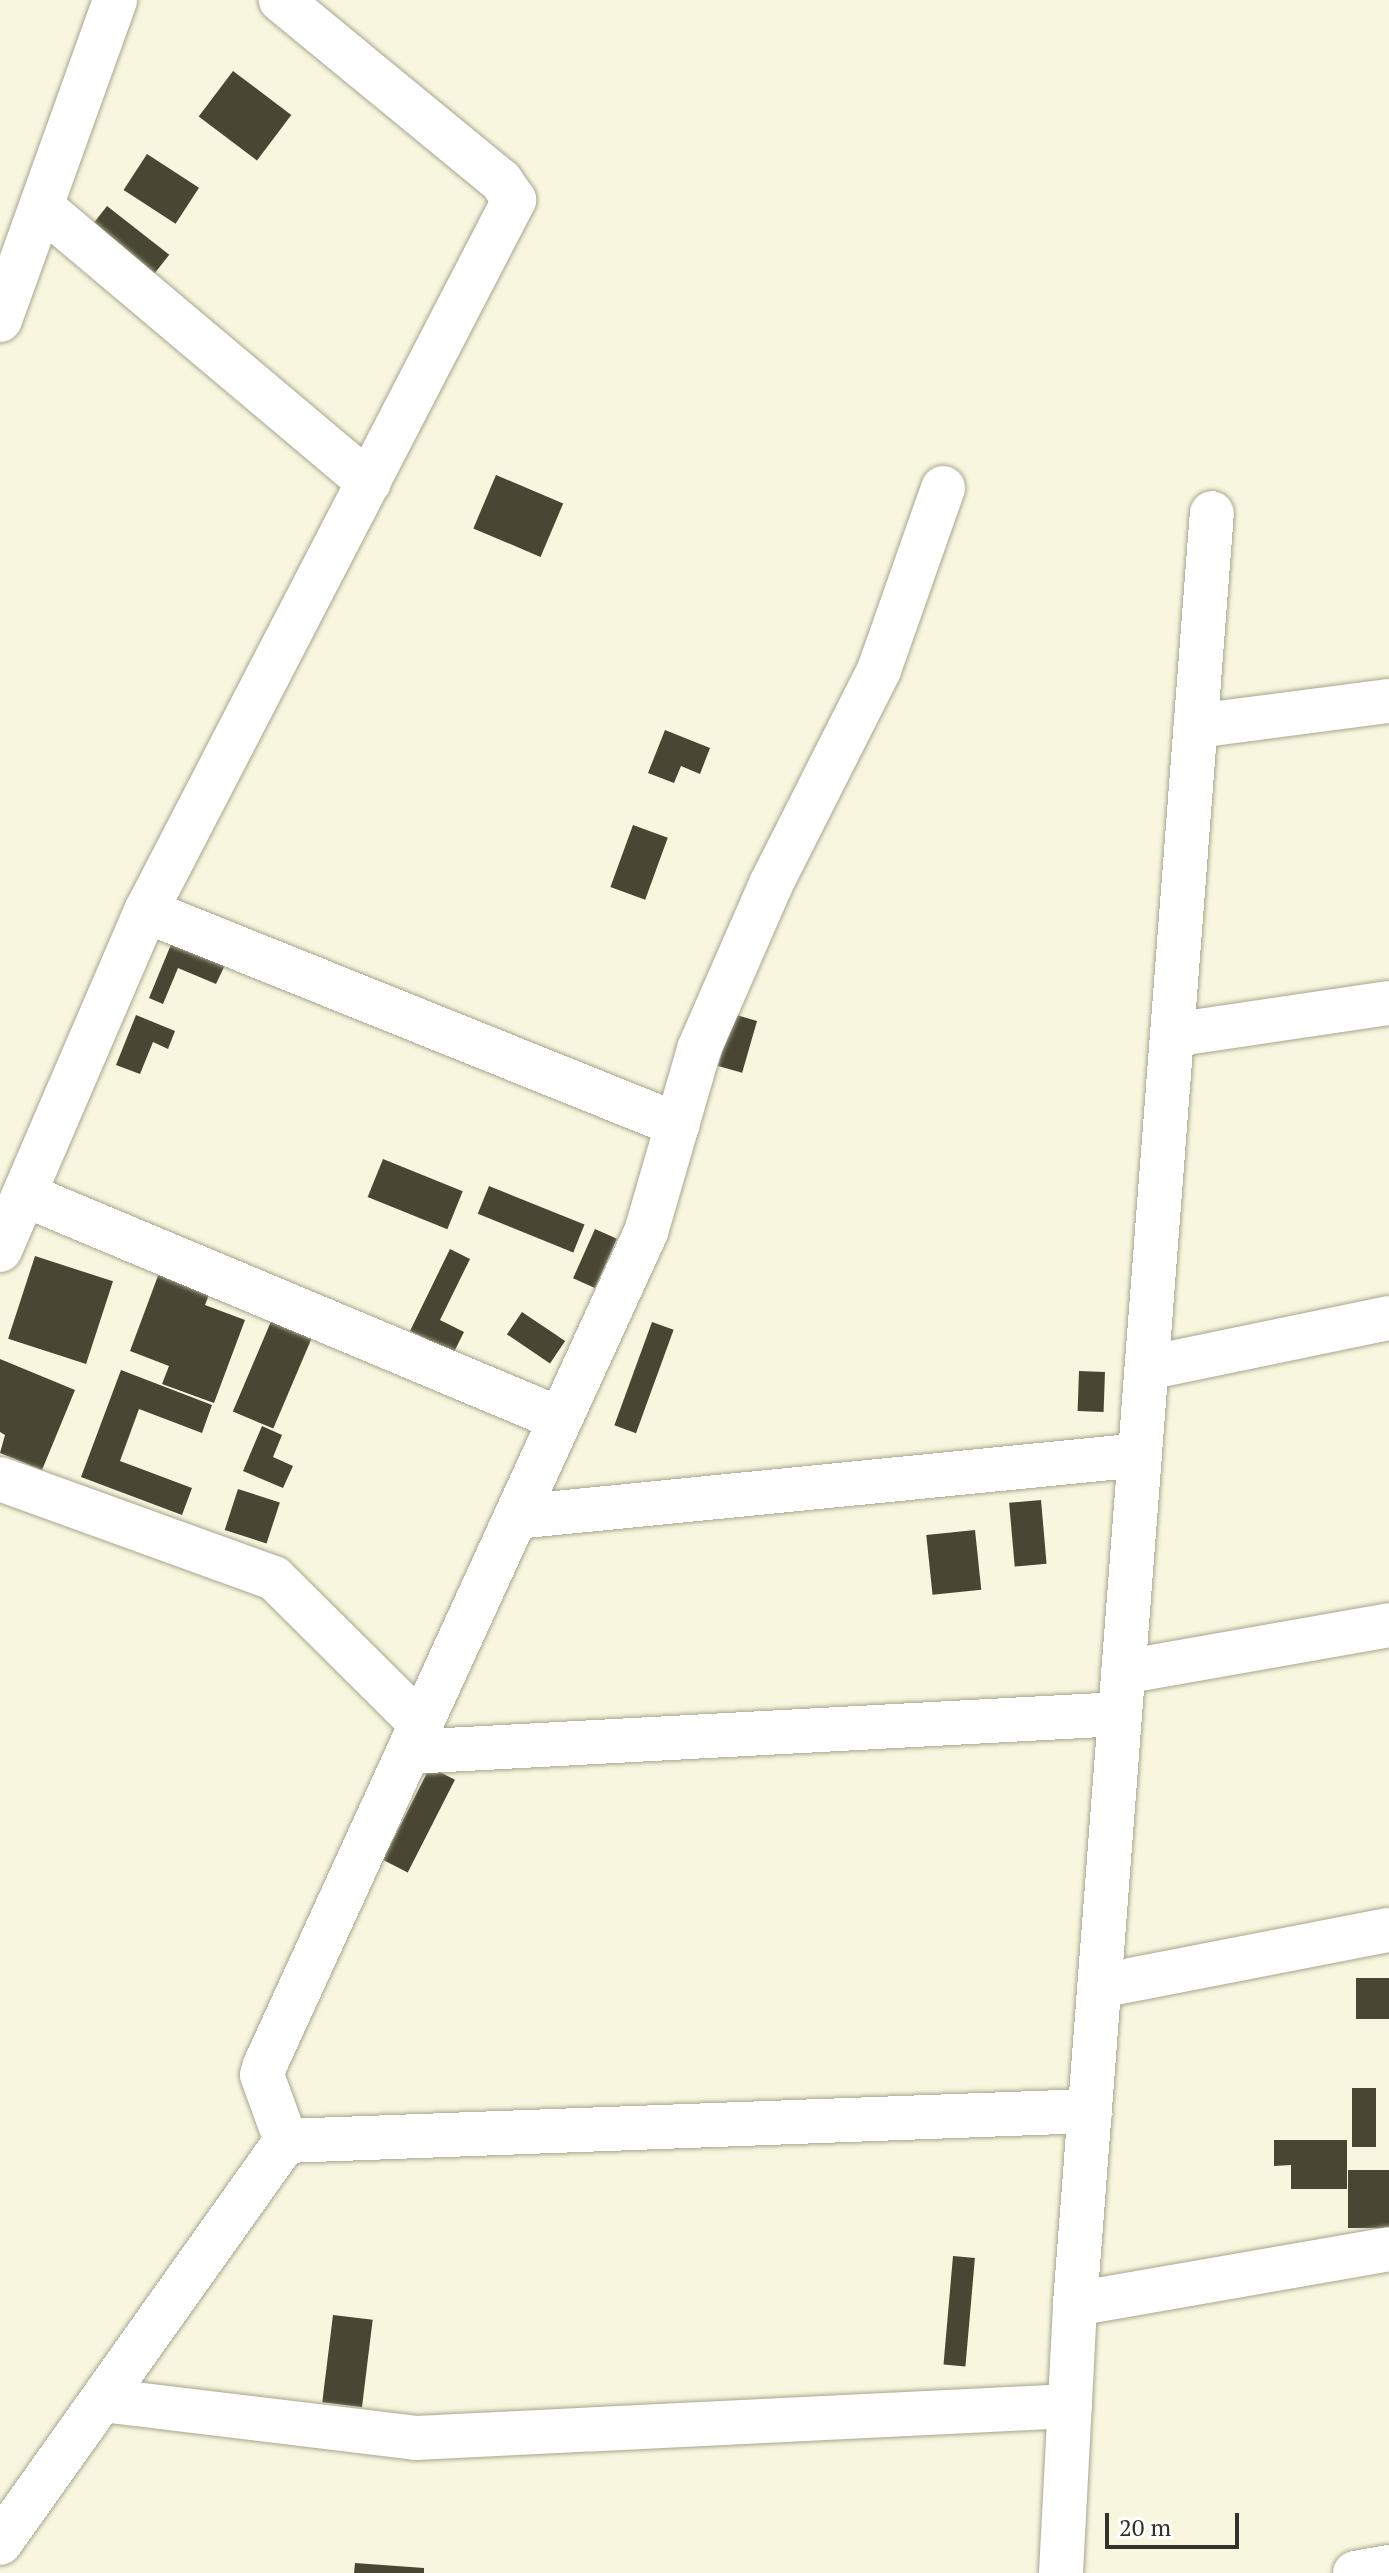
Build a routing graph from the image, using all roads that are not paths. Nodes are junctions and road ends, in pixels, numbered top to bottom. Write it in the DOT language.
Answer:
graph roads {
  1 [pos="115,0"];
  2 [pos="281,0"];
  3 [pos="43,208"];
  4 [pos="0,320"];
  5 [pos="369,483"];
  6 [pos="943,488"];
  7 [pos="1212,513"];
  8 [pos="1389,701"];
  9 [pos="1196,726"];
  10 [pos="146,911"];
  11 [pos="1389,1003"];
  12 [pos="1172,1035"];
  13 [pos="678,1125"];
  14 [pos="25,1195"];
  15 [pos="0,1250"];
  16 [pos="1389,1318"];
  17 [pos="1147,1368"];
  18 [pos="560,1419"];
  19 [pos="1140,1455"];
  20 [pos="0,1479"];
  21 [pos="516,1517"];
  22 [pos="1389,1625"];
  23 [pos="1122,1693"];
  24 [pos="415,1738"];
  25 [pos="1389,1930"];
  26 [pos="1100,1986"];
  27 [pos="1090,2111"];
  28 [pos="286,2141"];
  29 [pos="1389,2249"];
  30 [pos="1075,2304"];
  31 [pos="102,2400"];
  32 [pos="1070,2406"];
  33 [pos="0,2543"];
  34 [pos="1389,2567"];
  35 [pos="1061,2573"];
  36 [pos="1355,2573"];
  1 -- 3 [label="street"];
  2 -- 5 [label="street"];
  3 -- 4 [label="street"];
  3 -- 5 [label="street"];
  5 -- 10 [label="street"];
  6 -- 13 [label="street"];
  7 -- 9 [label="street"];
  8 -- 9 [label="street"];
  9 -- 12 [label="street"];
  10 -- 13 [label="street"];
  10 -- 14 [label="street"];
  11 -- 12 [label="street"];
  12 -- 17 [label="street"];
  13 -- 18 [label="street"];
  14 -- 15 [label="street"];
  14 -- 18 [label="street"];
  16 -- 17 [label="street"];
  17 -- 19 [label="street"];
  18 -- 21 [label="street"];
  19 -- 21 [label="street"];
  19 -- 23 [label="street"];
  20 -- 24 [label="street"];
  21 -- 24 [label="street"];
  22 -- 23 [label="street"];
  23 -- 24 [label="street"];
  23 -- 26 [label="street"];
  24 -- 28 [label="street"];
  25 -- 26 [label="street"];
  26 -- 27 [label="street"];
  27 -- 28 [label="street"];
  27 -- 30 [label="street"];
  28 -- 31 [label="street"];
  29 -- 30 [label="street"];
  30 -- 32 [label="street"];
  31 -- 32 [label="street"];
  31 -- 33 [label="street"];
  32 -- 35 [label="street"];
  34 -- 36 [label="street"];
}
